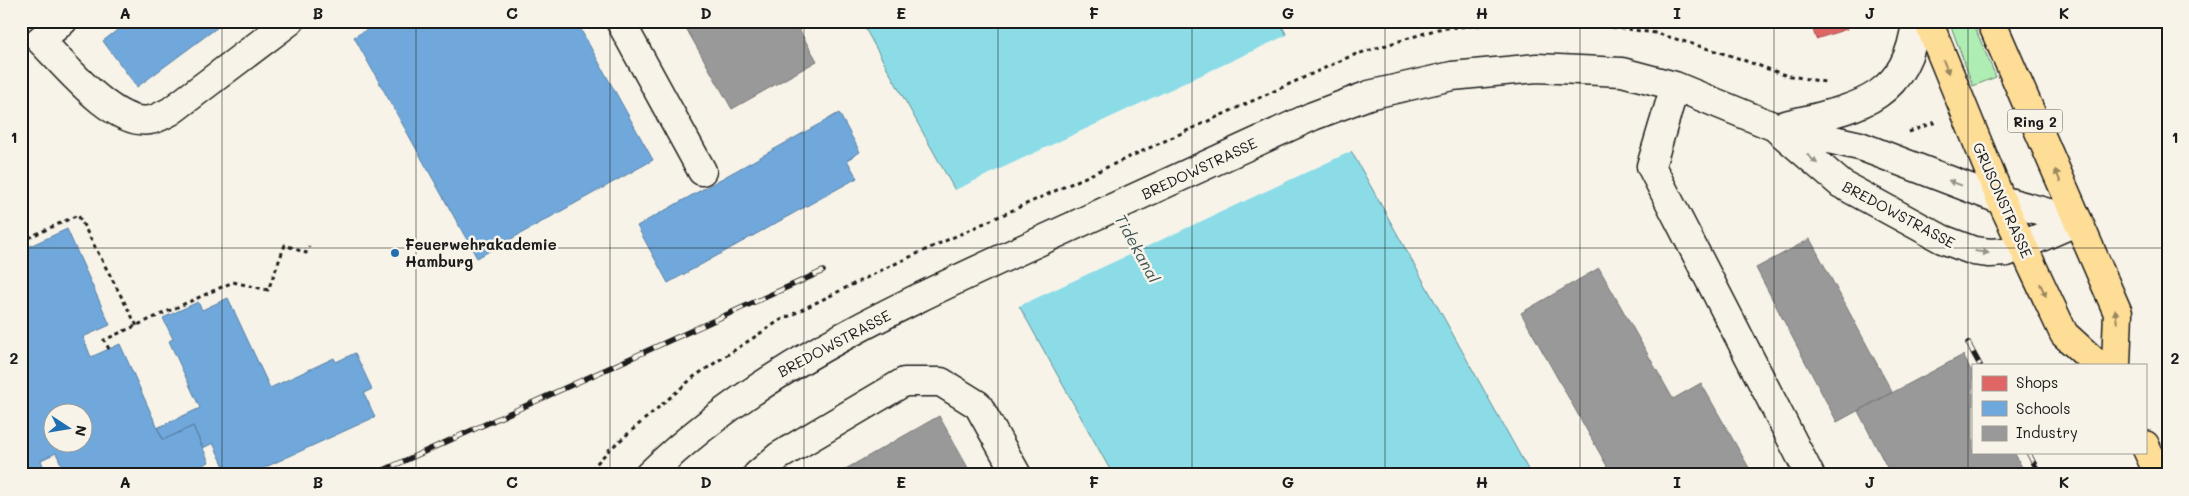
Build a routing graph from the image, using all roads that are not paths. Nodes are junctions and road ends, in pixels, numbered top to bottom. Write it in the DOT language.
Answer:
graph roads {
  1 [pos="63,21"];
  2 [pos="290,21"];
  3 [pos="620,21"];
  4 [pos="1916,21"];
  5 [pos="1928,21"];
  6 [pos="1991,21"];
  7 [pos="1675,86"];
  8 [pos="1775,127"];
  9 [pos="702,171"];
  10 [pos="2001,200"];
  11 [pos="2078,221"];
  12 [pos="2022,246"];
  13 [pos="2097,364"];
  14 [pos="2116,364"];
  15 [pos="2146,448"];
  16 [pos="650,475"];
  17 [pos="757,475"];
  18 [pos="1017,475"];
  19 [pos="1810,475"];
  20 [pos="2159,475"];
  1 -- 2 [label="street"];
  3 -- 9 [label="street"];
  4 -- 8 [label="street"];
  5 -- 10 [label="main road, GRUSONSTRASSE, one-way"];
  11 -- 6 [label="main road, Ring 2, one-way"];
  7 -- 8 [label="street, BREDOWSTRASSE"];
  7 -- 16 [label="street, BREDOWSTRASSE"];
  7 -- 19 [label="street"];
  10 -- 8 [label="street, BREDOWSTRASSE, one-way"];
  8 -- 12 [label="street, BREDOWSTRASSE, one-way"];
  10 -- 11 [label="street, BREDOWSTRASSE"];
  10 -- 12 [label="main road, GRUSONSTRASSE"];
  11 -- 12 [label="street, BREDOWSTRASSE"];
  14 -- 11 [label="main road, Ring 2, one-way"];
  12 -- 13 [label="main road, GRUSONSTRASSE, one-way"];
  15 -- 20 [label="main road"];
  17 -- 18 [label="street"];
}
